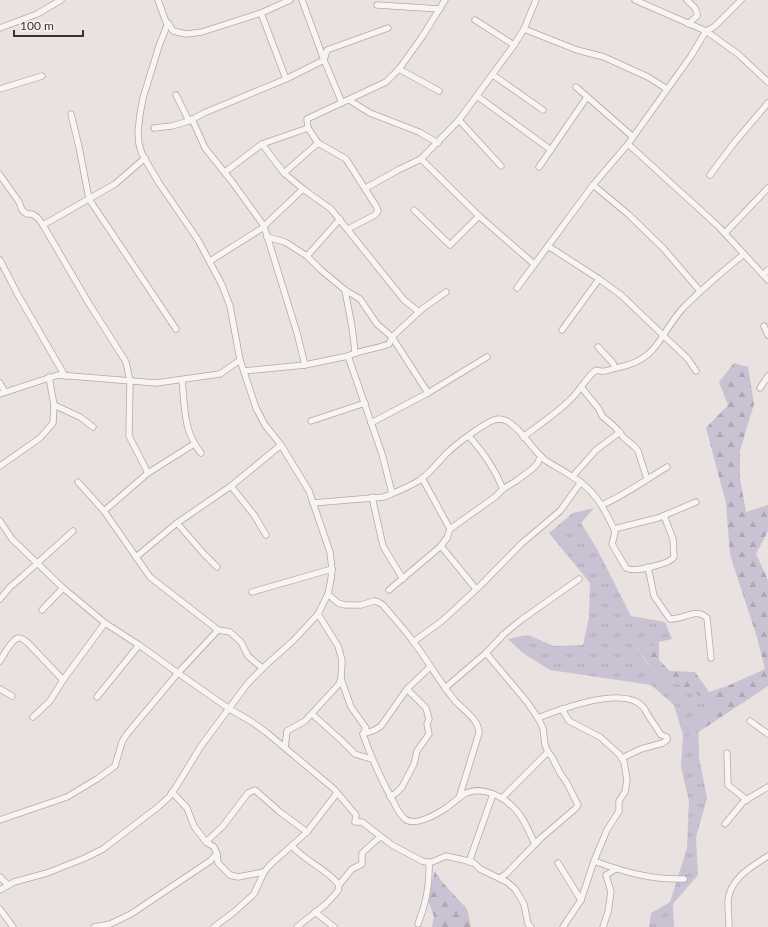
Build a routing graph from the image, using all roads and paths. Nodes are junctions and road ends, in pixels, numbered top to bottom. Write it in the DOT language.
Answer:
graph roads {
  1 [pos="61,0"];
  2 [pos="158,0"];
  3 [pos="290,0"];
  4 [pos="302,0"];
  5 [pos="445,0"];
  6 [pos="536,0"];
  7 [pos="638,0"];
  8 [pos="687,0"];
  9 [pos="741,0"];
  10 [pos="377,5"];
  11 [pos="440,9"];
  12 [pos="261,13"];
  13 [pos="476,20"];
  14 [pos="168,23"];
  15 [pos="688,24"];
  16 [pos="0,28"];
  17 [pos="388,28"];
  18 [pos="524,29"];
  19 [pos="706,31"];
  20 [pos="514,45"];
  21 [pos="324,60"];
  22 [pos="399,69"];
  23 [pos="492,75"];
  24 [pos="42,76"];
  25 [pos="286,79"];
  26 [pos="768,82"];
  27 [pos="576,87"];
  28 [pos="0,89"];
  29 [pos="667,89"];
  30 [pos="439,91"];
  31 [pos="176,95"];
  32 [pos="477,96"];
  33 [pos="587,97"];
  34 [pos="349,100"];
  35 [pos="342,103"];
  36 [pos="768,103"];
  37 [pos="544,110"];
  38 [pos="71,114"];
  39 [pos="190,120"];
  40 [pos="460,120"];
  41 [pos="154,128"];
  42 [pos="308,128"];
  43 [pos="633,137"];
  44 [pos="318,143"];
  45 [pos="438,143"];
  46 [pos="262,144"];
  47 [pos="628,144"];
  48 [pos="551,150"];
  49 [pos="145,158"];
  50 [pos="421,158"];
  51 [pos="502,166"];
  52 [pos="539,167"];
  53 [pos="225,172"];
  54 [pos="284,173"];
  55 [pos="710,174"];
  56 [pos="0,175"];
  57 [pos="592,185"];
  58 [pos="366,188"];
  59 [pos="768,188"];
  60 [pos="303,189"];
  61 [pos="88,199"];
  62 [pos="414,210"];
  63 [pos="480,216"];
  64 [pos="340,219"];
  65 [pos="44,225"];
  66 [pos="264,226"];
  67 [pos="348,230"];
  68 [pos="725,233"];
  69 [pos="267,237"];
  70 [pos="548,246"];
  71 [pos="744,254"];
  72 [pos="307,256"];
  73 [pos="0,260"];
  74 [pos="210,261"];
  75 [pos="534,264"];
  76 [pos="768,270"];
  77 [pos="763,275"];
  78 [pos="599,279"];
  79 [pos="768,280"];
  80 [pos="517,288"];
  81 [pos="345,290"];
  82 [pos="700,291"];
  83 [pos="446,292"];
  84 [pos="420,312"];
  85 [pos="764,326"];
  86 [pos="176,329"];
  87 [pos="562,330"];
  88 [pos="768,335"];
  89 [pos="664,336"];
  90 [pos="392,337"];
  91 [pos="598,348"];
  92 [pos="355,352"];
  93 [pos="348,356"];
  94 [pos="487,357"];
  95 [pos="240,360"];
  96 [pos="305,365"];
  97 [pos="616,368"];
  98 [pos="244,371"];
  99 [pos="696,371"];
  100 [pos="65,376"];
  101 [pos="768,376"];
  102 [pos="49,377"];
  103 [pos="182,380"];
  104 [pos="130,381"];
  105 [pos="0,383"];
  106 [pos="581,387"];
  107 [pos="760,388"];
  108 [pos="3,393"];
  109 [pos="428,393"];
  110 [pos="365,403"];
  111 [pos="54,406"];
  112 [pos="311,421"];
  113 [pos="371,423"];
  114 [pos="93,427"];
  115 [pos="620,432"];
  116 [pos="469,436"];
  117 [pos="523,437"];
  118 [pos="194,444"];
  119 [pos="281,445"];
  120 [pos="201,453"];
  121 [pos="541,456"];
  122 [pos="0,466"];
  123 [pos="667,467"];
  124 [pos="148,473"];
  125 [pos="572,476"];
  126 [pos="422,478"];
  127 [pos="647,479"];
  128 [pos="78,482"];
  129 [pos="581,482"];
  130 [pos="231,486"];
  131 [pos="503,489"];
  132 [pos="392,493"];
  133 [pos="372,497"];
  134 [pos="696,502"];
  135 [pos="313,503"];
  136 [pos="602,505"];
  137 [pos="104,511"];
  138 [pos="664,516"];
  139 [pos="0,521"];
  140 [pos="177,523"];
  141 [pos="450,529"];
  142 [pos="614,529"];
  143 [pos="74,531"];
  144 [pos="266,535"];
  145 [pos="441,546"];
  146 [pos="136,557"];
  147 [pos="38,563"];
  148 [pos="217,566"];
  149 [pos="648,567"];
  150 [pos="332,568"];
  151 [pos="403,579"];
  152 [pos="579,579"];
  153 [pos="63,588"];
  154 [pos="390,590"];
  155 [pos="476,590"];
  156 [pos="252,592"];
  157 [pos="328,594"];
  158 [pos="0,599"];
  159 [pos="42,610"];
  160 [pos="318,614"];
  161 [pos="105,623"];
  162 [pos="218,630"];
  163 [pos="413,642"];
  164 [pos="139,645"];
  165 [pos="486,654"];
  166 [pos="711,658"];
  167 [pos="0,661"];
  168 [pos="430,667"];
  169 [pos="262,668"];
  170 [pos="178,674"];
  171 [pos="341,679"];
  172 [pos="63,680"];
  173 [pos="445,688"];
  174 [pos="0,689"];
  175 [pos="408,689"];
  176 [pos="12,696"];
  177 [pos="97,697"];
  178 [pos="228,708"];
  179 [pos="562,709"];
  180 [pos="312,714"];
  181 [pos="33,717"];
  182 [pos="538,718"];
  183 [pos="750,722"];
  184 [pos="363,734"];
  185 [pos="768,734"];
  186 [pos="285,747"];
  187 [pos="548,752"];
  188 [pos="727,753"];
  189 [pos="622,758"];
  190 [pos="371,759"];
  191 [pos="768,787"];
  192 [pos="172,792"];
  193 [pos="337,793"];
  194 [pos="493,794"];
  195 [pos="390,797"];
  196 [pos="459,798"];
  197 [pos="502,798"];
  198 [pos="747,800"];
  199 [pos="0,820"];
  200 [pos="725,824"];
  201 [pos="307,832"];
  202 [pos="380,837"];
  203 [pos="206,842"];
  204 [pos="535,844"];
  205 [pos="292,846"];
  206 [pos="217,854"];
  207 [pos="768,856"];
  208 [pos="594,861"];
  209 [pos="428,862"];
  210 [pos="469,862"];
  211 [pos="558,863"];
  212 [pos="616,869"];
  213 [pos="264,872"];
  214 [pos="256,873"];
  215 [pos="506,874"];
  216 [pos="0,877"];
  217 [pos="500,878"];
  218 [pos="684,879"];
  219 [pos="260,880"];
  220 [pos="509,884"];
  221 [pos="8,885"];
  222 [pos="339,885"];
  223 [pos="0,890"];
  224 [pos="580,900"];
  225 [pos="0,909"];
  226 [pos="315,912"];
  227 [pos="418,924"];
  228 [pos="527,926"];
  229 [pos="13,927"];
  230 [pos="94,927"];
  231 [pos="214,927"];
  232 [pos="297,927"];
  233 [pos="334,927"];
  234 [pos="563,927"];
  235 [pos="603,927"];
  236 [pos="729,927"];
  1 -- 16 [label="street"];
  2 -- 14 [label="street"];
  3 -- 12 [label="street"];
  4 -- 21 [label="street"];
  5 -- 11 [label="street"];
  6 -- 18 [label="street"];
  7 -- 15 [label="street"];
  8 -- 15 [label="street"];
  9 -- 19 [label="street"];
  10 -- 11 [label="street"];
  11 -- 22 [label="street"];
  12 -- 14 [label="street"];
  12 -- 25 [label="street"];
  13 -- 20 [label="street"];
  14 -- 49 [label="street"];
  15 -- 19 [label="street"];
  17 -- 21 [label="street"];
  18 -- 20 [label="street"];
  18 -- 29 [label="street"];
  19 -- 26 [label="street"];
  19 -- 29 [label="street"];
  20 -- 23 [label="street"];
  21 -- 25 [label="street"];
  21 -- 35 [label="street"];
  22 -- 30 [label="street"];
  22 -- 34 [label="street"];
  23 -- 32 [label="street"];
  23 -- 37 [label="street"];
  24 -- 28 [label="street"];
  25 -- 39 [label="street"];
  27 -- 33 [label="street"];
  29 -- 43 [label="street"];
  31 -- 39 [label="street"];
  32 -- 40 [label="street"];
  32 -- 48 [label="street"];
  33 -- 43 [label="street"];
  33 -- 48 [label="street"];
  34 -- 35 [label="street"];
  34 -- 45 [label="street"];
  35 -- 42 [label="street"];
  36 -- 55 [label="street"];
  38 -- 61 [label="street"];
  39 -- 41 [label="street"];
  39 -- 53 [label="street"];
  40 -- 45 [label="street"];
  40 -- 51 [label="street"];
  42 -- 44 [label="street"];
  42 -- 46 [label="street"];
  43 -- 47 [label="street"];
  44 -- 54 [label="street"];
  44 -- 58 [label="street"];
  45 -- 50 [label="street"];
  46 -- 53 [label="street"];
  46 -- 54 [label="street"];
  47 -- 57 [label="street"];
  47 -- 68 [label="street"];
  48 -- 52 [label="street"];
  49 -- 61 [label="street"];
  49 -- 74 [label="street"];
  50 -- 58 [label="street"];
  50 -- 63 [label="street"];
  53 -- 66 [label="street"];
  54 -- 60 [label="street"];
  56 -- 65 [label="street"];
  57 -- 70 [label="street"];
  57 -- 82 [label="street"];
  58 -- 67 [label="street"];
  59 -- 68 [label="street"];
  60 -- 64 [label="street"];
  60 -- 66 [label="street"];
  61 -- 65 [label="street"];
  61 -- 86 [label="street"];
  62 -- 63 [label="street"];
  63 -- 75 [label="street"];
  64 -- 67 [label="street"];
  64 -- 72 [label="street"];
  65 -- 104 [label="street"];
  66 -- 69 [label="street"];
  66 -- 74 [label="street"];
  67 -- 84 [label="street"];
  68 -- 71 [label="street"];
  69 -- 72 [label="street"];
  69 -- 96 [label="street"];
  70 -- 75 [label="street"];
  70 -- 78 [label="street"];
  71 -- 77 [label="street"];
  71 -- 82 [label="street"];
  72 -- 81 [label="street"];
  73 -- 100 [label="street"];
  74 -- 95 [label="street"];
  75 -- 80 [label="street"];
  76 -- 77 [label="street"];
  77 -- 79 [label="street"];
  78 -- 87 [label="street"];
  78 -- 89 [label="street"];
  81 -- 90 [label="street"];
  81 -- 92 [label="street"];
  82 -- 89 [label="street"];
  83 -- 84 [label="street"];
  84 -- 90 [label="street"];
  85 -- 88 [label="street"];
  89 -- 97 [label="street"];
  89 -- 99 [label="street"];
  90 -- 92 [label="street"];
  90 -- 109 [label="street"];
  91 -- 97 [label="street"];
  92 -- 93 [label="street"];
  93 -- 96 [label="street"];
  93 -- 110 [label="street"];
  94 -- 109 [label="street"];
  95 -- 98 [label="street"];
  95 -- 103 [label="street"];
  96 -- 98 [label="street"];
  97 -- 106 [label="street"];
  98 -- 119 [label="street"];
  100 -- 102 [label="street"];
  100 -- 104 [label="street"];
  101 -- 107 [label="street"];
  102 -- 108 [label="street"];
  102 -- 111 [label="street"];
  103 -- 104 [label="street"];
  103 -- 118 [label="street"];
  104 -- 124 [label="street"];
  105 -- 108 [label="street"];
  106 -- 115 [label="street"];
  106 -- 117 [label="street"];
  109 -- 113 [label="street"];
  110 -- 112 [label="street"];
  110 -- 113 [label="street"];
  111 -- 114 [label="street"];
  111 -- 122 [label="street"];
  113 -- 132 [label="street"];
  115 -- 125 [label="street"];
  115 -- 127 [label="street"];
  116 -- 117 [label="street"];
  116 -- 126 [label="street"];
  116 -- 131 [label="street"];
  117 -- 121 [label="street"];
  118 -- 120 [label="street"];
  118 -- 124 [label="street"];
  119 -- 130 [label="street"];
  119 -- 135 [label="street"];
  121 -- 125 [label="street"];
  121 -- 131 [label="street"];
  123 -- 127 [label="street"];
  124 -- 137 [label="street"];
  125 -- 129 [label="street"];
  126 -- 132 [label="street"];
  126 -- 141 [label="street"];
  127 -- 136 [label="street"];
  128 -- 137 [label="street"];
  129 -- 136 [label="street"];
  129 -- 155 [label="street"];
  130 -- 140 [label="street"];
  130 -- 144 [label="street"];
  131 -- 141 [label="street"];
  132 -- 133 [label="street"];
  133 -- 135 [label="street"];
  133 -- 151 [label="street"];
  134 -- 138 [label="street"];
  135 -- 150 [label="street"];
  136 -- 142 [label="street"];
  137 -- 146 [label="street"];
  138 -- 142 [label="street"];
  138 -- 149 [label="street"];
  139 -- 147 [label="street"];
  140 -- 146 [label="street"];
  140 -- 148 [label="street"];
  141 -- 145 [label="street"];
  142 -- 149 [label="street"];
  143 -- 147 [label="street"];
  145 -- 151 [label="street"];
  145 -- 155 [label="street"];
  146 -- 162 [label="street"];
  147 -- 153 [label="street"];
  147 -- 158 [label="street"];
  149 -- 166 [label="street"];
  150 -- 156 [label="street"];
  150 -- 157 [label="street"];
  151 -- 154 [label="street"];
  152 -- 165 [label="street"];
  153 -- 159 [label="street"];
  153 -- 161 [label="street"];
  155 -- 163 [label="street"];
  157 -- 160 [label="street"];
  157 -- 163 [label="street"];
  160 -- 169 [label="street"];
  160 -- 171 [label="street"];
  161 -- 164 [label="street"];
  161 -- 172 [label="street"];
  162 -- 169 [label="street"];
  162 -- 170 [label="street"];
  163 -- 168 [label="street"];
  164 -- 170 [label="street"];
  164 -- 177 [label="street"];
  165 -- 173 [label="street"];
  165 -- 182 [label="street"];
  167 -- 172 [label="street"];
  168 -- 173 [label="street"];
  168 -- 175 [label="street"];
  169 -- 178 [label="street"];
  170 -- 178 [label="street"];
  170 -- 199 [label="street"];
  171 -- 180 [label="street"];
  171 -- 184 [label="street"];
  172 -- 181 [label="street"];
  173 -- 196 [label="street"];
  174 -- 176 [label="street"];
  175 -- 184 [label="street"];
  175 -- 195 [label="street"];
  178 -- 186 [label="street"];
  178 -- 192 [label="street"];
  179 -- 182 [label="street"];
  179 -- 189 [label="street"];
  179 -- 189 [label="street"];
  180 -- 186 [label="street"];
  180 -- 190 [label="street"];
  182 -- 187 [label="street"];
  183 -- 185 [label="street"];
  184 -- 190 [label="street"];
  186 -- 193 [label="street"];
  187 -- 197 [label="street"];
  187 -- 204 [label="street"];
  188 -- 198 [label="street"];
  189 -- 208 [label="street"];
  190 -- 195 [label="street"];
  191 -- 198 [label="street"];
  192 -- 203 [label="street"];
  192 -- 221 [label="street"];
  193 -- 201 [label="street"];
  193 -- 202 [label="street"];
  194 -- 196 [label="street"];
  194 -- 197 [label="street"];
  194 -- 210 [label="street"];
  195 -- 196 [label="street"];
  197 -- 204 [label="street"];
  198 -- 200 [label="street"];
  201 -- 203 [label="street"];
  201 -- 205 [label="street"];
  202 -- 209 [label="street"];
  202 -- 222 [label="street"];
  203 -- 206 [label="street"];
  204 -- 215 [label="street"];
  205 -- 213 [label="street"];
  205 -- 222 [label="street"];
  206 -- 214 [label="street"];
  206 -- 230 [label="street"];
  207 -- 236 [label="street"];
  208 -- 212 [label="street"];
  208 -- 224 [label="street"];
  209 -- 210 [label="street"];
  209 -- 227 [label="street"];
  210 -- 217 [label="street"];
  211 -- 224 [label="street"];
  212 -- 218 [label="street"];
  212 -- 235 [label="street"];
  213 -- 214 [label="street"];
  213 -- 219 [label="street"];
  214 -- 219 [label="street"];
  215 -- 217 [label="street"];
  215 -- 220 [label="street"];
  216 -- 221 [label="street"];
  217 -- 220 [label="street"];
  219 -- 231 [label="street"];
  220 -- 228 [label="street"];
  221 -- 223 [label="street"];
  222 -- 226 [label="street"];
  224 -- 234 [label="street"];
  225 -- 229 [label="street"];
  226 -- 232 [label="street"];
  226 -- 233 [label="street"];
}
